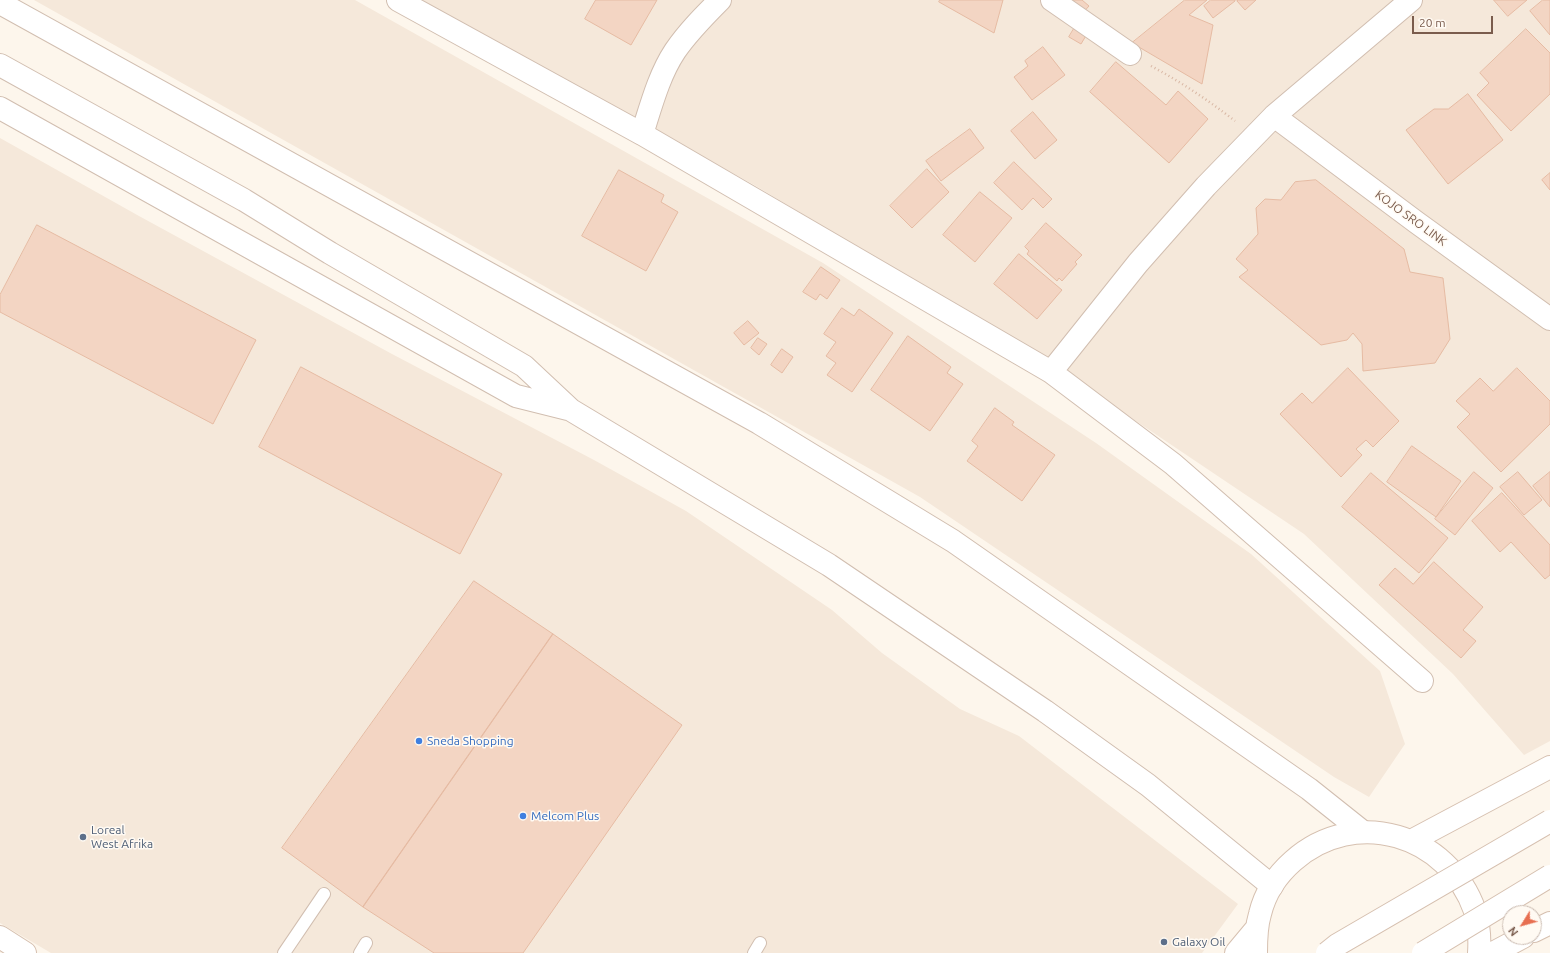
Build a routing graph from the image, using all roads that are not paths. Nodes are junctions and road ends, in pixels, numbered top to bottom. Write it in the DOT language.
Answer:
graph roads {
  1 [pos="398,0"];
  2 [pos="720,0"];
  3 [pos="1052,0"];
  4 [pos="1410,0"];
  5 [pos="0,3"];
  6 [pos="1130,54"];
  7 [pos="0,65"];
  8 [pos="0,108"];
  9 [pos="1274,116"];
  10 [pos="642,134"];
  11 [pos="1550,319"];
  12 [pos="1051,372"];
  13 [pos="571,410"];
  14 [pos="1422,681"];
  15 [pos="1550,767"];
  16 [pos="1550,821"];
  17 [pos="1363,832"];
  18 [pos="1411,841"];
  19 [pos="1550,876"];
  20 [pos="1272,886"];
  21 [pos="324,894"];
  22 [pos="1256,929"];
  23 [pos="0,937"];
  24 [pos="1508,945"];
  25 [pos="26,953"];
  26 [pos="284,953"];
  27 [pos="1236,953"];
  28 [pos="1256,953"];
  29 [pos="1327,953"];
  30 [pos="1423,953"];
  31 [pos="1479,953"];
  32 [pos="1493,953"];
  1 -- 10 [label="street"];
  2 -- 10 [label="street"];
  3 -- 6 [label="street"];
  4 -- 9 [label="street"];
  5 -- 17 [label="street"];
  7 -- 13 [label="street"];
  8 -- 13 [label="street"];
  9 -- 11 [label="street, KOJO SRO LINK"];
  9 -- 12 [label="street"];
  10 -- 12 [label="street"];
  12 -- 14 [label="street"];
  13 -- 20 [label="street"];
  15 -- 18 [label="street"];
  16 -- 29 [label="street, bridge"];
  17 -- 18 [label="street"];
  17 -- 20 [label="street"];
  18 -- 31 [label="street"];
  19 -- 30 [label="street, bridge"];
  20 -- 22 [label="street"];
  21 -- 26 [label="lane"];
  22 -- 27 [label="street"];
  22 -- 28 [label="street"];
  23 -- 25 [label="street"];
  24 -- 32 [label="street"];
}
